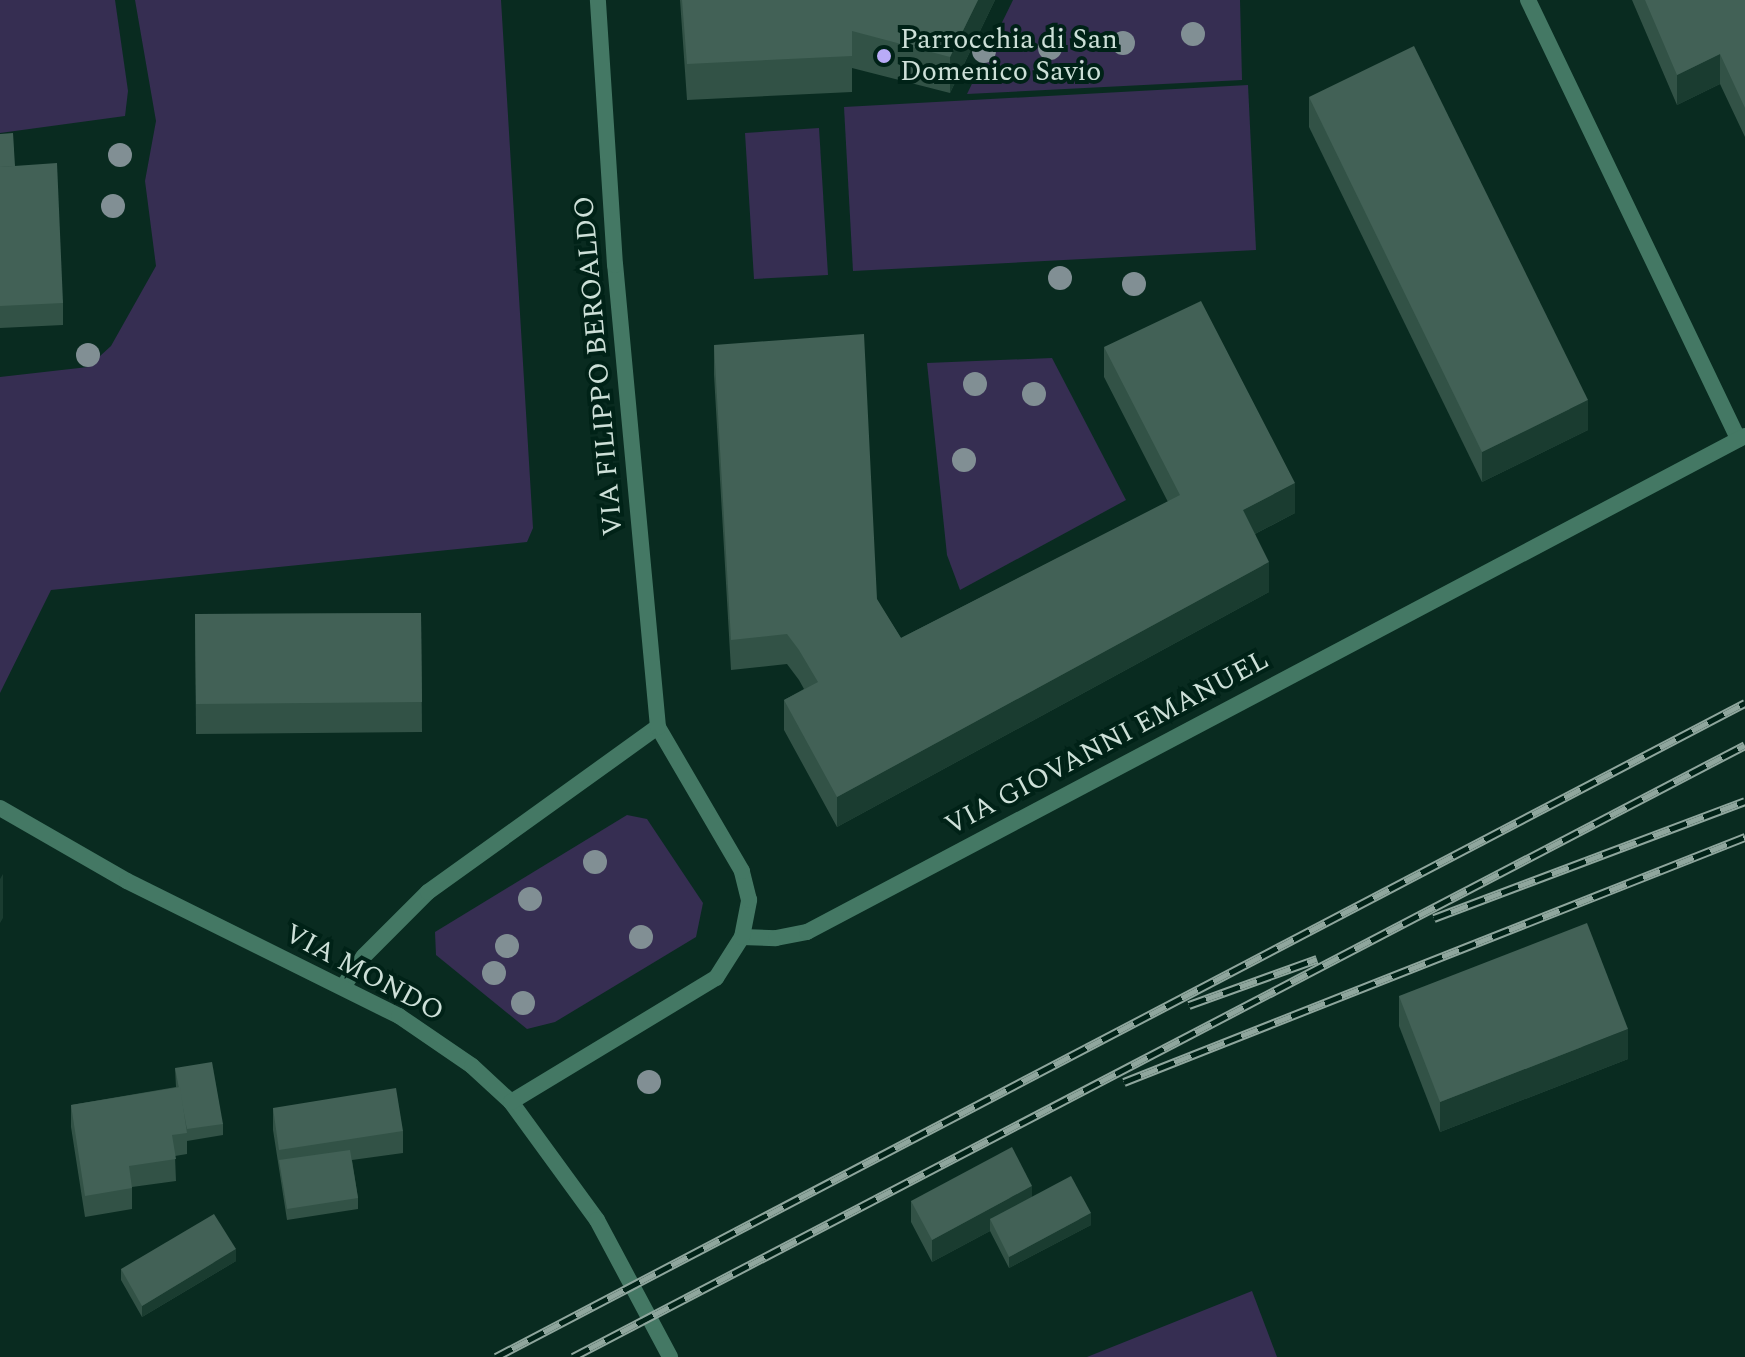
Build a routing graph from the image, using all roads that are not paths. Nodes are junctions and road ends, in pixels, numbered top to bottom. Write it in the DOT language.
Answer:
graph roads {
  1 [pos="598,0"];
  2 [pos="1528,0"];
  3 [pos="1742,438"];
  4 [pos="658,727"];
  5 [pos="0,808"];
  6 [pos="742,937"];
  7 [pos="343,987"];
  8 [pos="511,1102"];
  9 [pos="670,1357"];
  1 -- 4 [label="street, VIA FILIPPO BEROALDO"];
  2 -- 3 [label="street"];
  3 -- 6 [label="street, VIA GIOVANNI EMANUEL"];
  4 -- 6 [label="street, VIA FILIPPO BEROALDO"];
  4 -- 7 [label="street"];
  5 -- 7 [label="street, VIA MONDO"];
  6 -- 8 [label="street"];
  7 -- 8 [label="street, VIA MONDO"];
  8 -- 9 [label="street, VIA MONDO"];
}
